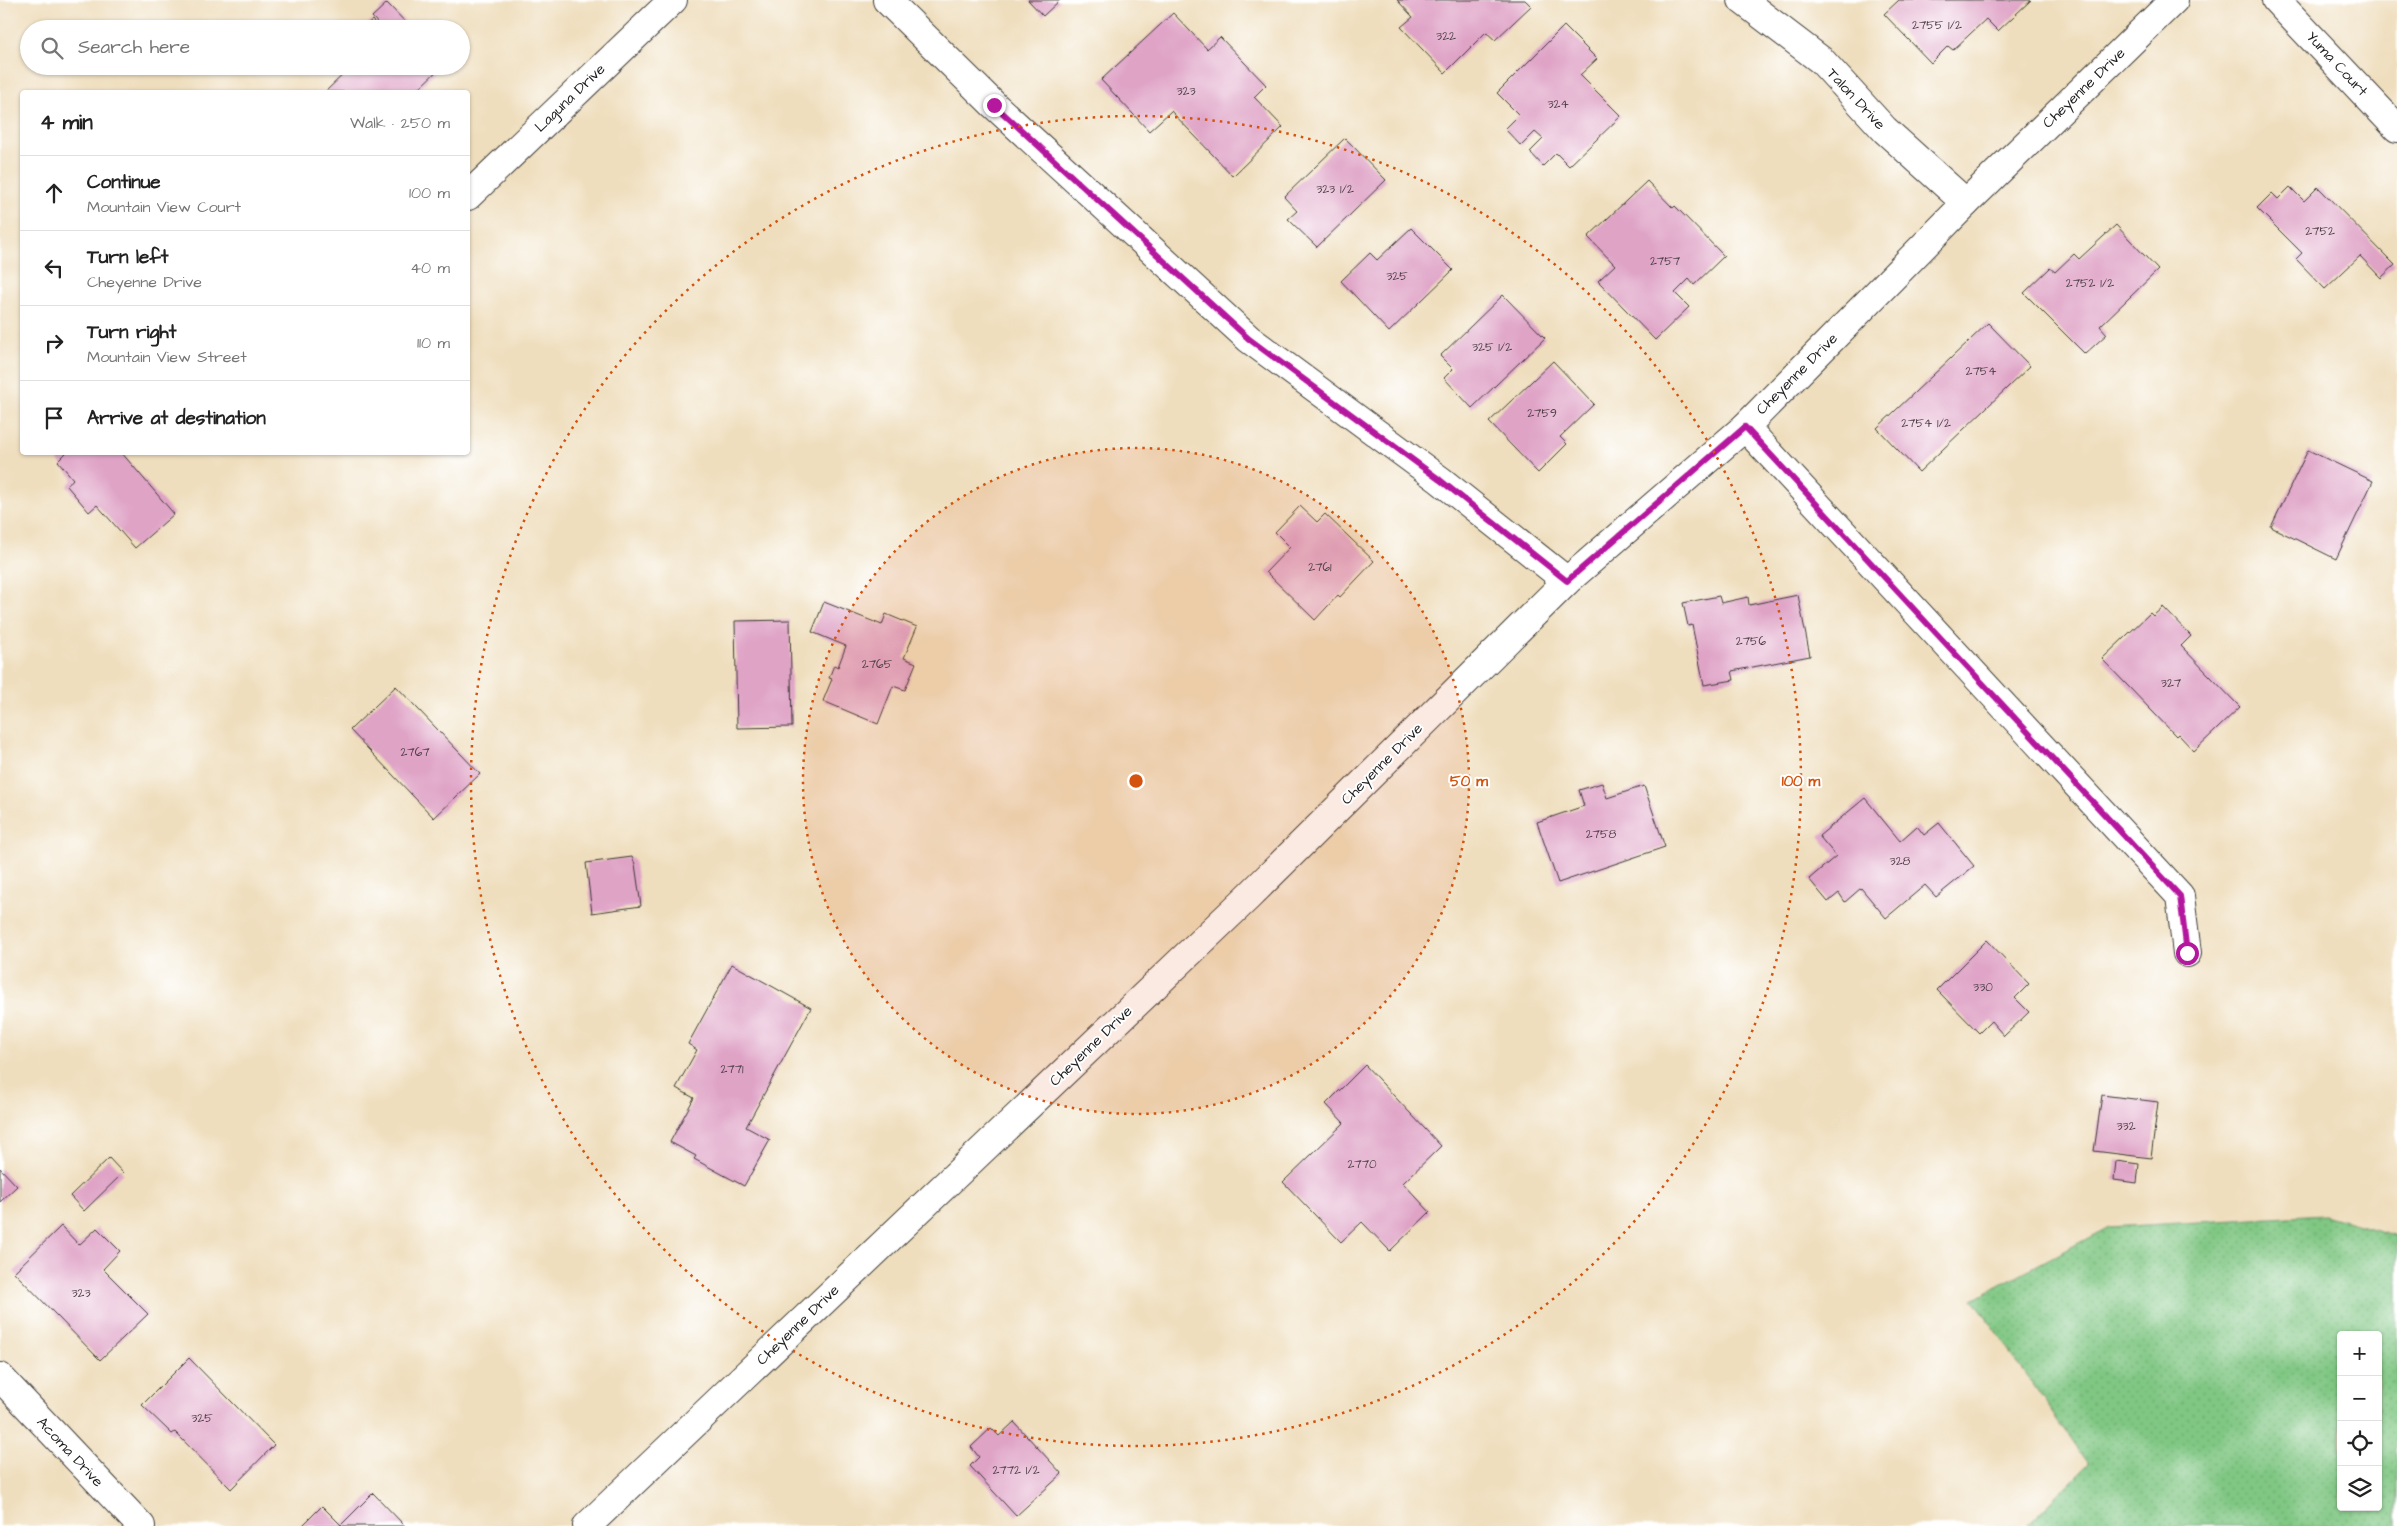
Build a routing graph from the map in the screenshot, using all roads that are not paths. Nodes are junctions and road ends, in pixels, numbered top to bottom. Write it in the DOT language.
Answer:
graph roads {
  1 [pos="674,0"];
  2 [pos="887,0"];
  3 [pos="1742,0"];
  4 [pos="2174,0"];
  5 [pos="2276,0"];
  6 [pos="2397,128"];
  7 [pos="470,194"];
  8 [pos="1966,203"];
  9 [pos="1745,427"];
  10 [pos="1567,581"];
  11 [pos="2187,953"];
  12 [pos="0,1377"];
  13 [pos="141,1526"];
  14 [pos="587,1526"];
  1 -- 7 [label="street, Laguna Drive"];
  2 -- 10 [label="street"];
  3 -- 8 [label="street, Talon Drive"];
  4 -- 8 [label="street, Cheyenne Drive"];
  5 -- 6 [label="street, Yuma Court"];
  8 -- 9 [label="street, Cheyenne Drive"];
  9 -- 10 [label="street, Cheyenne Drive"];
  9 -- 11 [label="street"];
  10 -- 14 [label="street, Cheyenne Drive"];
  12 -- 13 [label="street, Acoma Drive"];
}
